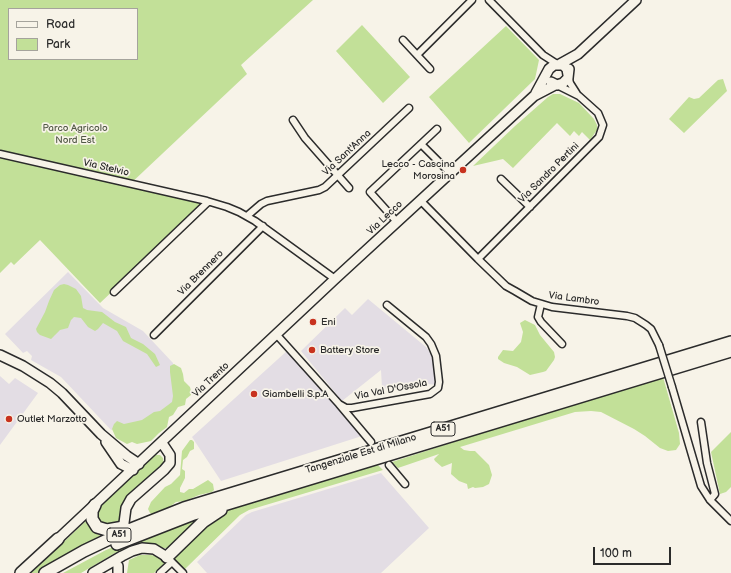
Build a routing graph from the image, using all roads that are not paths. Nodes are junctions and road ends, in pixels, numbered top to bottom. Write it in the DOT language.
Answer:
graph roads {
  1 [pos="472,0"];
  2 [pos="489,0"];
  3 [pos="636,0"];
  4 [pos="402,40"];
  5 [pos="578,54"];
  6 [pos="417,55"];
  7 [pos="543,55"];
  8 [pos="559,64"];
  9 [pos="430,69"];
  10 [pos="548,71"];
  11 [pos="568,75"];
  12 [pos="556,85"];
  13 [pos="534,96"];
  14 [pos="579,96"];
  15 [pos="409,108"];
  16 [pos="293,120"];
  17 [pos="437,129"];
  18 [pos="421,144"];
  19 [pos="0,154"];
  20 [pos="450,173"];
  21 [pos="337,176"];
  22 [pos="501,179"];
  23 [pos="349,188"];
  24 [pos="420,200"];
  25 [pos="208,202"];
  26 [pos="530,207"];
  27 [pos="247,216"];
  28 [pos="397,222"];
  29 [pos="263,226"];
  30 [pos="478,259"];
  31 [pos="335,279"];
  32 [pos="114,292"];
  33 [pos="541,304"];
  34 [pos="387,305"];
  35 [pos="276,334"];
  36 [pos="154,335"];
  37 [pos="731,342"];
  38 [pos="562,344"];
  39 [pos="731,351"];
  40 [pos="0,355"];
  41 [pos="339,404"];
  42 [pos="700,422"];
  43 [pos="371,442"];
  44 [pos="162,443"];
  45 [pos="389,465"];
  46 [pos="136,467"];
  47 [pos="405,484"];
  48 [pos="280,488"];
  49 [pos="710,500"];
  50 [pos="95,505"];
  51 [pos="155,519"];
  52 [pos="731,522"];
  53 [pos="124,523"];
  54 [pos="58,539"];
  55 [pos="170,559"];
  56 [pos="21,573"];
  57 [pos="45,573"];
  58 [pos="59,573"];
  59 [pos="93,573"];
  60 [pos="160,573"];
  61 [pos="183,573"];
  1 -- 6 [label="street"];
  2 -- 7 [label="street"];
  3 -- 5 [label="street, Via Lecco"];
  4 -- 6 [label="street"];
  5 -- 8 [label="street, Via Lecco"];
  5 -- 11 [label="street, Via Lecco"];
  6 -- 9 [label="street"];
  7 -- 8 [label="street"];
  7 -- 10 [label="street"];
  8 -- 10 [label="street, Via Lecco"];
  8 -- 11 [label="street"];
  10 -- 12 [label="street"];
  10 -- 13 [label="street, Via Lecco"];
  11 -- 12 [label="street, Via Lecco"];
  11 -- 14 [label="street"];
  12 -- 13 [label="street, Via Lecco"];
  12 -- 14 [label="street"];
  13 -- 20 [label="street, Via Lecco"];
  14 -- 26 [label="street, Via Sandro Pertini"];
  15 -- 21 [label="street, Via Sant'Anna"];
  16 -- 21 [label="street"];
  17 -- 18 [label="street"];
  18 -- 20 [label="street"];
  18 -- 28 [label="street"];
  19 -- 25 [label="street, Via Stelvio"];
  20 -- 24 [label="street, Via Lecco"];
  21 -- 23 [label="street"];
  21 -- 27 [label="street, Via Sant'Anna"];
  22 -- 26 [label="street"];
  24 -- 28 [label="street, Via Lecco"];
  24 -- 30 [label="street, Via Lambro"];
  25 -- 27 [label="street, Via Stelvio"];
  25 -- 32 [label="street"];
  26 -- 30 [label="street, Via Sandro Pertini"];
  27 -- 29 [label="street, Via Stelvio"];
  28 -- 31 [label="street, Via Lecco"];
  29 -- 31 [label="street, Via Stelvio"];
  29 -- 36 [label="street, Via Brennero"];
  30 -- 33 [label="street, Via Lambro"];
  31 -- 35 [label="street, Via Trento"];
  33 -- 38 [label="street"];
  33 -- 49 [label="street, Via Lambro, bridge"];
  34 -- 41 [label="street, Via Val D'Ossola"];
  35 -- 41 [label="street"];
  35 -- 44 [label="street, Via Trento"];
  37 -- 51 [label="highway, Tangenziale Est di Milano / A51"];
  39 -- 48 [label="highway, Tangenziale Est di Milano / A51"];
  40 -- 46 [label="street"];
  41 -- 43 [label="street"];
  42 -- 49 [label="street"];
  44 -- 46 [label="street, Via Trento"];
  44 -- 53 [label="street"];
  45 -- 47 [label="street"];
  46 -- 50 [label="street, Via Trento"];
  48 -- 55 [label="highway"];
  48 -- 58 [label="highway, Tangenziale Est di Milano / A51"];
  49 -- 52 [label="street, Via Lambro"];
  50 -- 51 [label="highway"];
  50 -- 54 [label="street, Via Trento"];
  51 -- 57 [label="highway, Tangenziale Est di Milano / A51"];
  54 -- 56 [label="highway"];
  55 -- 59 [label="street"];
  55 -- 60 [label="street"];
  55 -- 61 [label="street"];
}
